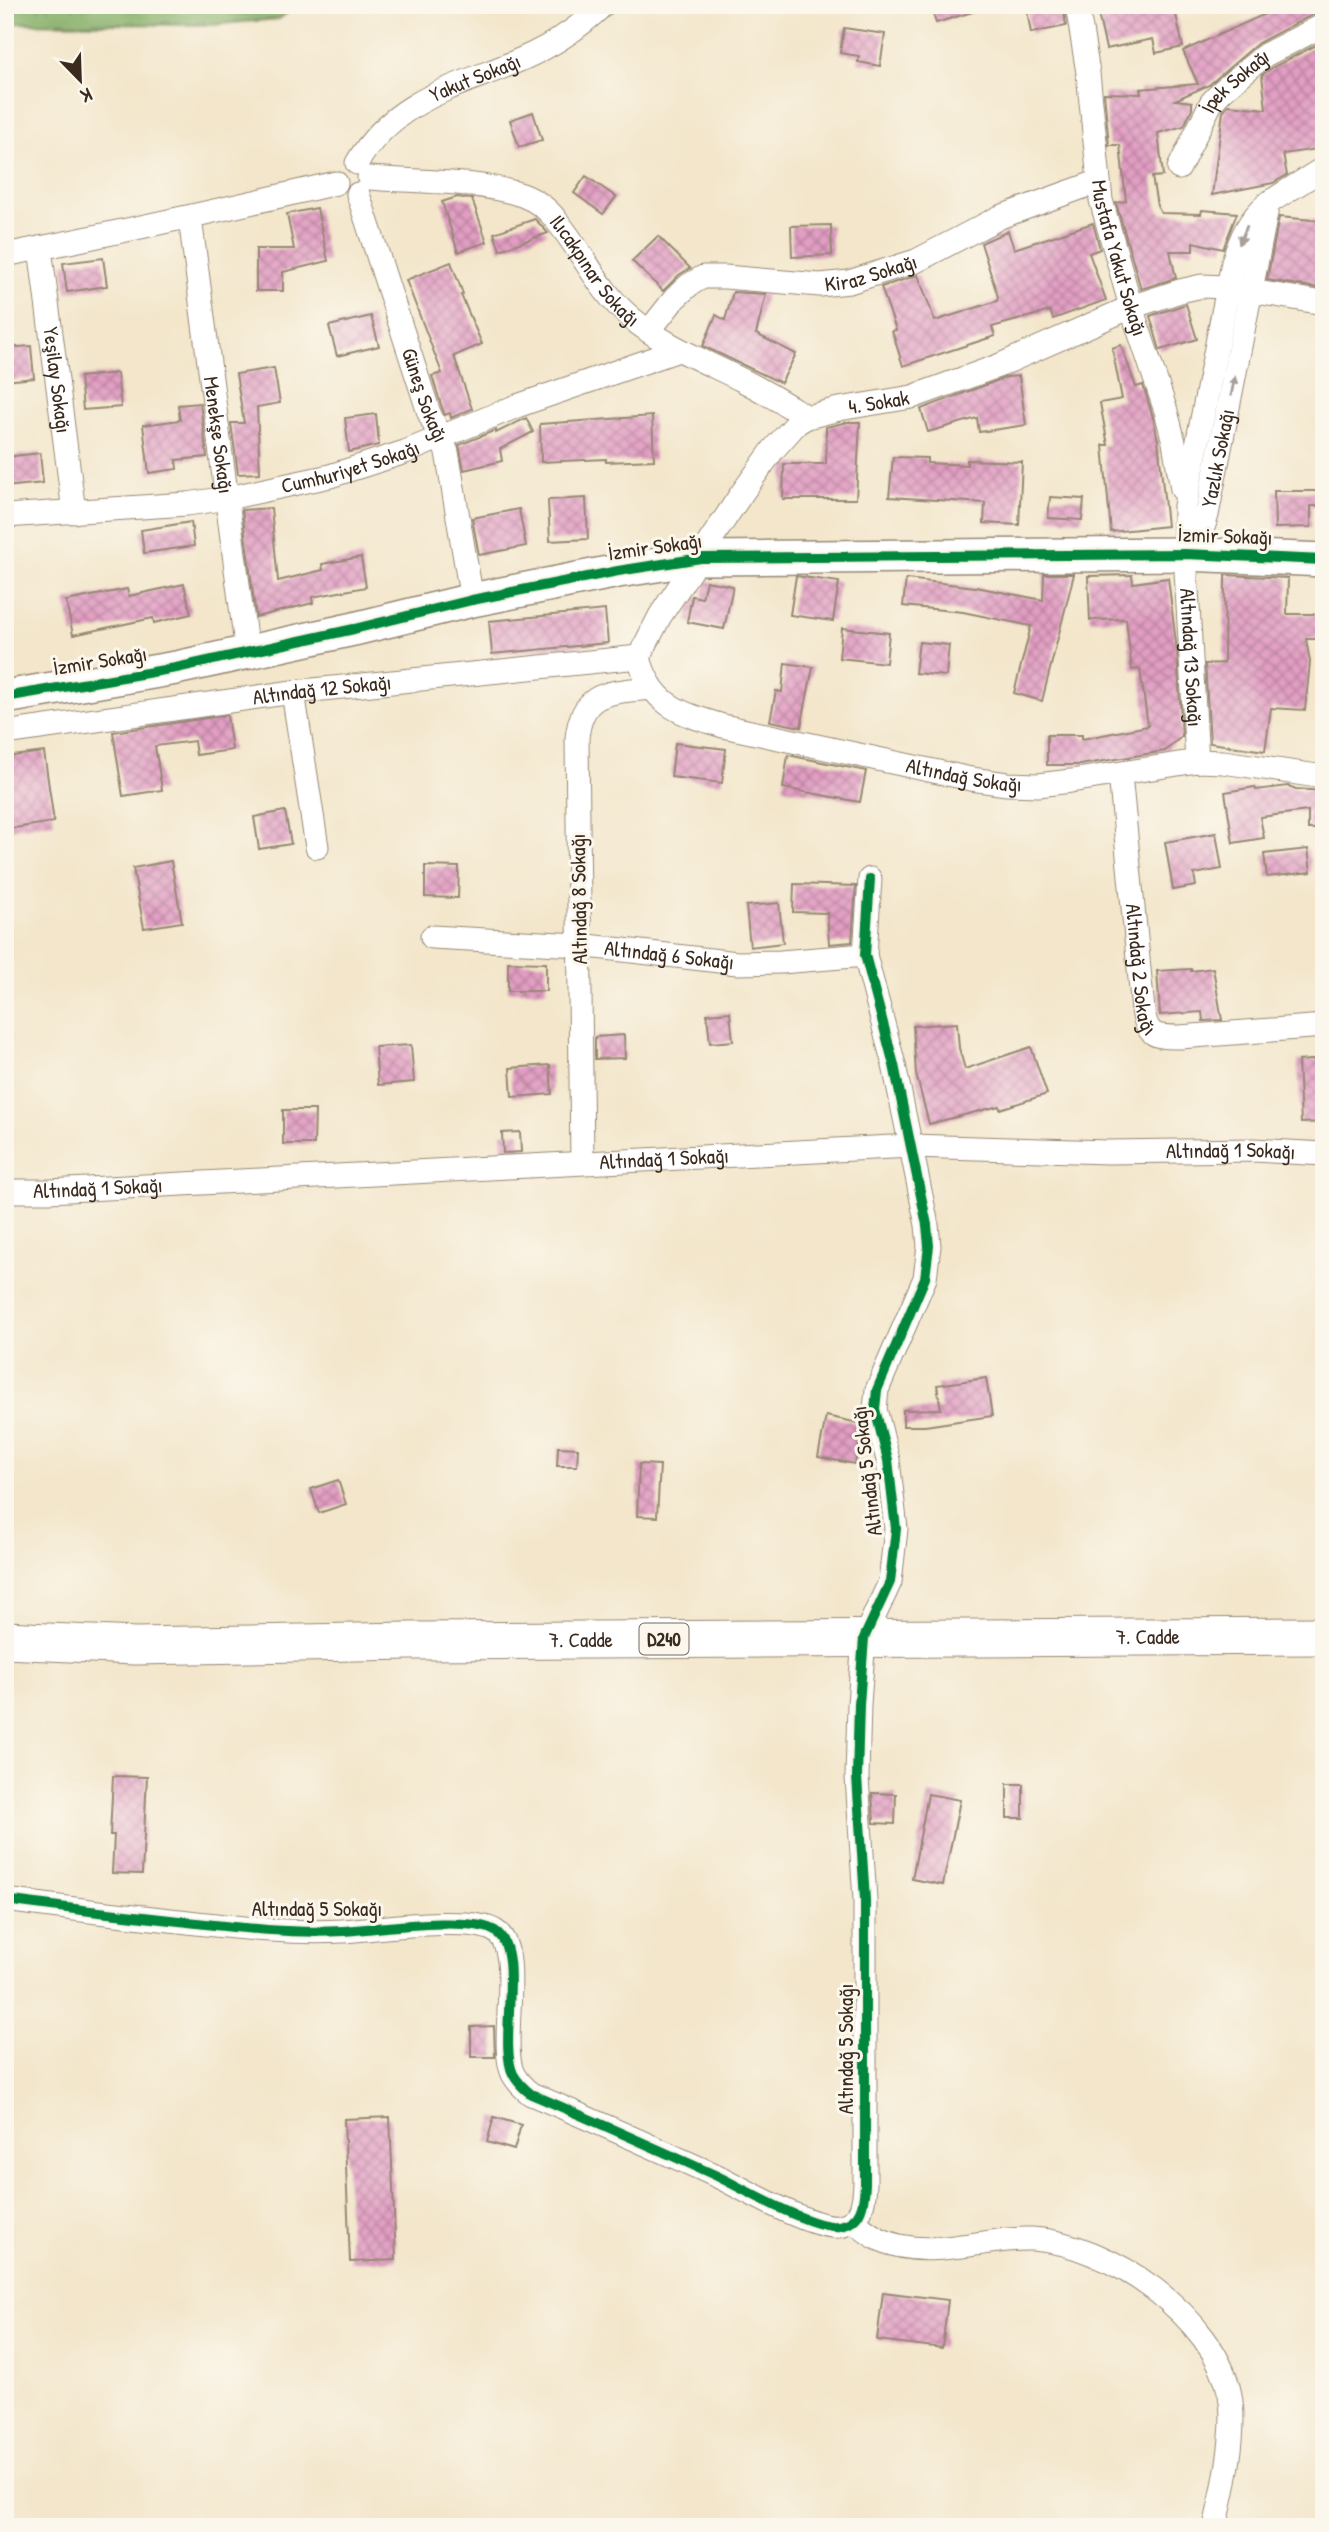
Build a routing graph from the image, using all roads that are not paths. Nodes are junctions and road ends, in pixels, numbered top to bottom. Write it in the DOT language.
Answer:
graph roads {
  1 [pos="603,5"];
  2 [pos="1077,5"];
  3 [pos="1324,25"];
  4 [pos="1179,168"];
  5 [pos="1324,168"];
  6 [pos="361,178"];
  7 [pos="1097,182"];
  8 [pos="1268,203"];
  9 [pos="190,218"];
  10 [pos="40,248"];
  11 [pos="5,254"];
  12 [pos="1226,287"];
  13 [pos="1251,292"];
  14 [pos="1324,303"];
  15 [pos="1131,307"];
  16 [pos="649,331"];
  17 [pos="679,350"];
  18 [pos="807,417"];
  19 [pos="440,436"];
  20 [pos="228,498"];
  21 [pos="1185,506"];
  22 [pos="74,512"];
  23 [pos="5,516"];
  24 [pos="1185,554"];
  25 [pos="701,558"];
  26 [pos="1324,560"];
  27 [pos="472,600"];
  28 [pos="247,653"];
  29 [pos="639,657"];
  30 [pos="650,688"];
  31 [pos="293,692"];
  32 [pos="5,697"];
  33 [pos="5,733"];
  34 [pos="1197,761"];
  35 [pos="1120,774"];
  36 [pos="1324,777"];
  37 [pos="317,847"];
  38 [pos="870,879"];
  39 [pos="432,937"];
  40 [pos="579,944"];
  41 [pos="865,956"];
  42 [pos="1324,1026"];
  43 [pos="911,1146"];
  44 [pos="1324,1154"];
  45 [pos="582,1162"];
  46 [pos="5,1191"];
  47 [pos="1324,1636"];
  48 [pos="864,1638"];
  49 [pos="5,1640"];
  50 [pos="5,1900"];
  51 [pos="853,2221"];
  52 [pos="1215,2527"];
  1 -- 6 [label="street, Yakut Sokağı"];
  2 -- 7 [label="street, Mustafa Yakut Sokağı"];
  3 -- 4 [label="street, İpek Sokağı"];
  5 -- 8 [label="street, Yazlık Sokağı"];
  6 -- 9 [label="street, Yakut Sokağı"];
  6 -- 16 [label="street, Ilıcakpınar Sokağı"];
  6 -- 19 [label="street, Güneş Sokağı"];
  7 -- 15 [label="street, Mustafa Yakut Sokağı"];
  7 -- 16 [label="street, Kiraz Sokağı"];
  8 -- 12 [label="street, Yazlık Sokağı, one-way"];
  8 -- 13 [label="street, Yazlık Sokağı"];
  9 -- 10 [label="street"];
  9 -- 20 [label="street, Menekşe Sokağı"];
  10 -- 11 [label="street"];
  10 -- 22 [label="street, Yeşilay Sokağı"];
  12 -- 13 [label="street, 4. Sokak"];
  12 -- 15 [label="street, 4. Sokak"];
  12 -- 21 [label="street, Yazlık Sokağı"];
  13 -- 14 [label="street, 4. Sokak"];
  24 -- 13 [label="street, Yazlık Sokağı, one-way"];
  15 -- 18 [label="street, 4. Sokak"];
  15 -- 21 [label="street, Mustafa Yakut Sokağı"];
  16 -- 17 [label="street, Ilıcakpınar Sokağı"];
  17 -- 18 [label="street, Ilıcakpınar Sokağı"];
  17 -- 19 [label="street, Cumhuriyet Sokağı"];
  18 -- 25 [label="street, 4. Sokak"];
  19 -- 20 [label="street, Cumhuriyet Sokağı"];
  19 -- 27 [label="street, Güneş Sokağı"];
  20 -- 22 [label="street, Cumhuriyet Sokağı"];
  20 -- 28 [label="street, Menekşe Sokağı"];
  21 -- 24 [label="street, Yazlık Sokağı"];
  22 -- 23 [label="street, Cumhuriyet Sokağı"];
  24 -- 25 [label="street, İzmir Sokağı"];
  24 -- 26 [label="street, İzmir Sokağı"];
  24 -- 34 [label="street, Altındağ 13 Sokağı"];
  25 -- 27 [label="street, İzmir Sokağı"];
  25 -- 29 [label="street, 4. Sokak"];
  27 -- 28 [label="street, İzmir Sokağı"];
  28 -- 32 [label="street, İzmir Sokağı"];
  29 -- 30 [label="street"];
  29 -- 31 [label="street, Altındağ 12 Sokağı"];
  30 -- 35 [label="street, Altındağ Sokağı"];
  30 -- 40 [label="street, Altındağ 8 Sokağı"];
  31 -- 33 [label="street, Altındağ 12 Sokağı"];
  31 -- 37 [label="street"];
  34 -- 35 [label="street, Altındağ Sokağı"];
  34 -- 36 [label="street, Altındağ Sokağı"];
  35 -- 42 [label="street, Altındağ 2 Sokağı"];
  38 -- 41 [label="street, Altındağ 5 Sokağı"];
  39 -- 40 [label="street, Altındağ 6 Sokağı"];
  40 -- 41 [label="street, Altındağ 6 Sokağı"];
  40 -- 45 [label="street, Altındağ 8 Sokağı"];
  41 -- 43 [label="street, Altındağ 5 Sokağı"];
  43 -- 44 [label="street, Altındağ 1 Sokağı"];
  43 -- 45 [label="street, Altındağ 1 Sokağı"];
  43 -- 48 [label="street, Altındağ 5 Sokağı"];
  45 -- 46 [label="street, Altındağ 1 Sokağı"];
  47 -- 48 [label="main road, 7. Cadde / D240"];
  48 -- 49 [label="main road, 7. Cadde / D240"];
  48 -- 51 [label="street, Altındağ 5 Sokağı"];
  50 -- 51 [label="street, Altındağ 5 Sokağı"];
  51 -- 52 [label="street"];
}
